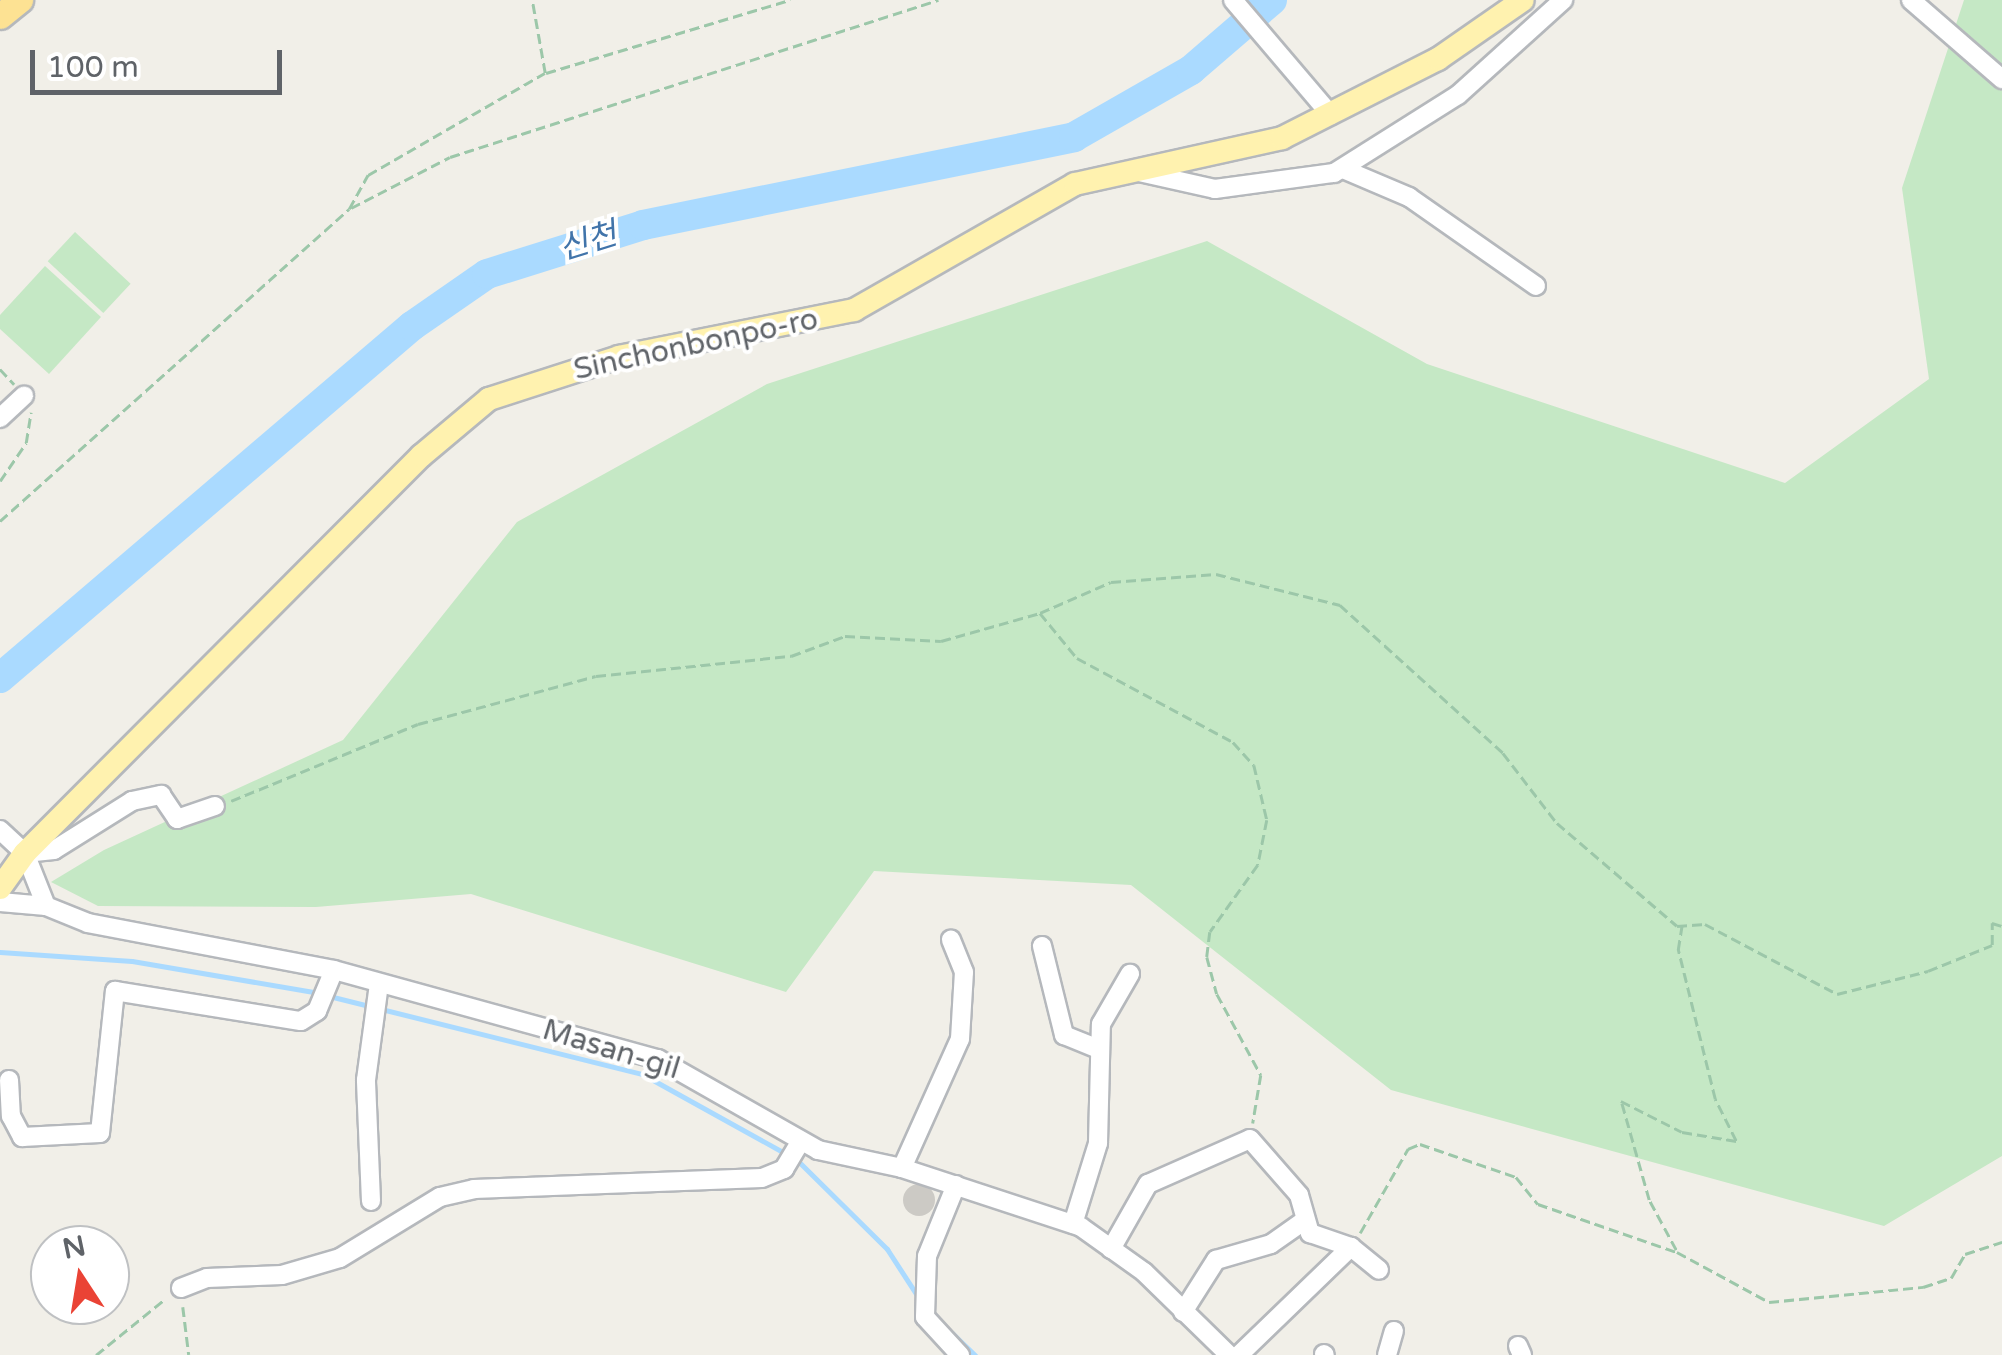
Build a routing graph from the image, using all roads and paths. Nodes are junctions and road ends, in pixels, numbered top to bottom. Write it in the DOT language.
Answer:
graph roads {
  1 [pos="20,0"];
  2 [pos="532,0"];
  3 [pos="790,0"];
  4 [pos="938,0"];
  5 [pos="1232,0"];
  6 [pos="1522,0"];
  7 [pos="1563,0"];
  8 [pos="1911,0"];
  9 [pos="0,16"];
  10 [pos="544,73"];
  11 [pos="2002,79"];
  12 [pos="1331,115"];
  13 [pos="1343,169"];
  14 [pos="1134,171"];
  15 [pos="350,209"];
  16 [pos="1536,286"];
  17 [pos="24,396"];
  18 [pos="0,418"];
  19 [pos="0,521"];
  20 [pos="1040,613"];
  21 [pos="216,806"];
  22 [pos="0,830"];
  23 [pos="25,853"];
  24 [pos="0,888"];
  25 [pos="0,902"];
  26 [pos="46,906"];
  27 [pos="1682,925"];
  28 [pos="2002,926"];
  29 [pos="950,940"];
  30 [pos="1042,946"];
  31 [pos="1130,974"];
  32 [pos="330,978"];
  33 [pos="377,991"];
  34 [pos="1096,1048"];
  35 [pos="9,1080"];
  36 [pos="1250,1139"];
  37 [pos="792,1155"];
  38 [pos="902,1168"];
  39 [pos="956,1185"];
  40 [pos="371,1200"];
  41 [pos="1302,1222"];
  42 [pos="1072,1224"];
  43 [pos="2002,1242"];
  44 [pos="1351,1246"];
  45 [pos="1112,1249"];
  46 [pos="1677,1252"];
  47 [pos="1379,1270"];
  48 [pos="180,1288"];
  49 [pos="1183,1312"];
  50 [pos="1394,1331"];
  51 [pos="96,1355"];
  52 [pos="189,1355"];
  53 [pos="960,1355"];
  54 [pos="1229,1355"];
  55 [pos="1239,1355"];
  56 [pos="1387,1355"];
  1 -- 9 [label="highway"];
  2 -- 10 [label="path"];
  3 -- 10 [label="path"];
  4 -- 15 [label="path"];
  5 -- 12 [label="street"];
  6 -- 12 [label="main road, Sinchonbonpo-ro"];
  7 -- 13 [label="street"];
  8 -- 11 [label="street"];
  10 -- 15 [label="path"];
  12 -- 14 [label="main road, Sinchonbonpo-ro"];
  13 -- 14 [label="street"];
  13 -- 16 [label="street"];
  14 -- 23 [label="main road, Sinchonbonpo-ro"];
  15 -- 19 [label="path"];
  17 -- 18 [label="street"];
  20 -- 21 [label="path"];
  20 -- 27 [label="path"];
  20 -- 36 [label="path"];
  21 -- 23 [label="street"];
  22 -- 23 [label="street"];
  23 -- 24 [label="main road, Sinchonbonpo-ro"];
  23 -- 26 [label="street"];
  25 -- 26 [label="street, Masan-gil"];
  26 -- 32 [label="street, Masan-gil"];
  27 -- 28 [label="path"];
  27 -- 46 [label="path"];
  29 -- 38 [label="street"];
  30 -- 34 [label="street"];
  31 -- 34 [label="street"];
  32 -- 33 [label="street, Masan-gil"];
  32 -- 35 [label="street"];
  33 -- 37 [label="street, Masan-gil"];
  33 -- 40 [label="street"];
  34 -- 42 [label="street"];
  36 -- 41 [label="street"];
  36 -- 45 [label="street"];
  37 -- 38 [label="street, Masan-gil"];
  37 -- 48 [label="street"];
  38 -- 39 [label="street, Masan-gil"];
  39 -- 42 [label="street, Masan-gil"];
  39 -- 53 [label="street"];
  41 -- 44 [label="street"];
  41 -- 49 [label="street"];
  42 -- 45 [label="street, Masan-gil"];
  43 -- 46 [label="path"];
  44 -- 46 [label="path"];
  44 -- 47 [label="street"];
  44 -- 55 [label="street"];
  45 -- 49 [label="street, Masan-gil"];
  48 -- 51 [label="path"];
  48 -- 52 [label="path"];
  49 -- 54 [label="street, Masan-gil"];
  50 -- 56 [label="street"];
}
